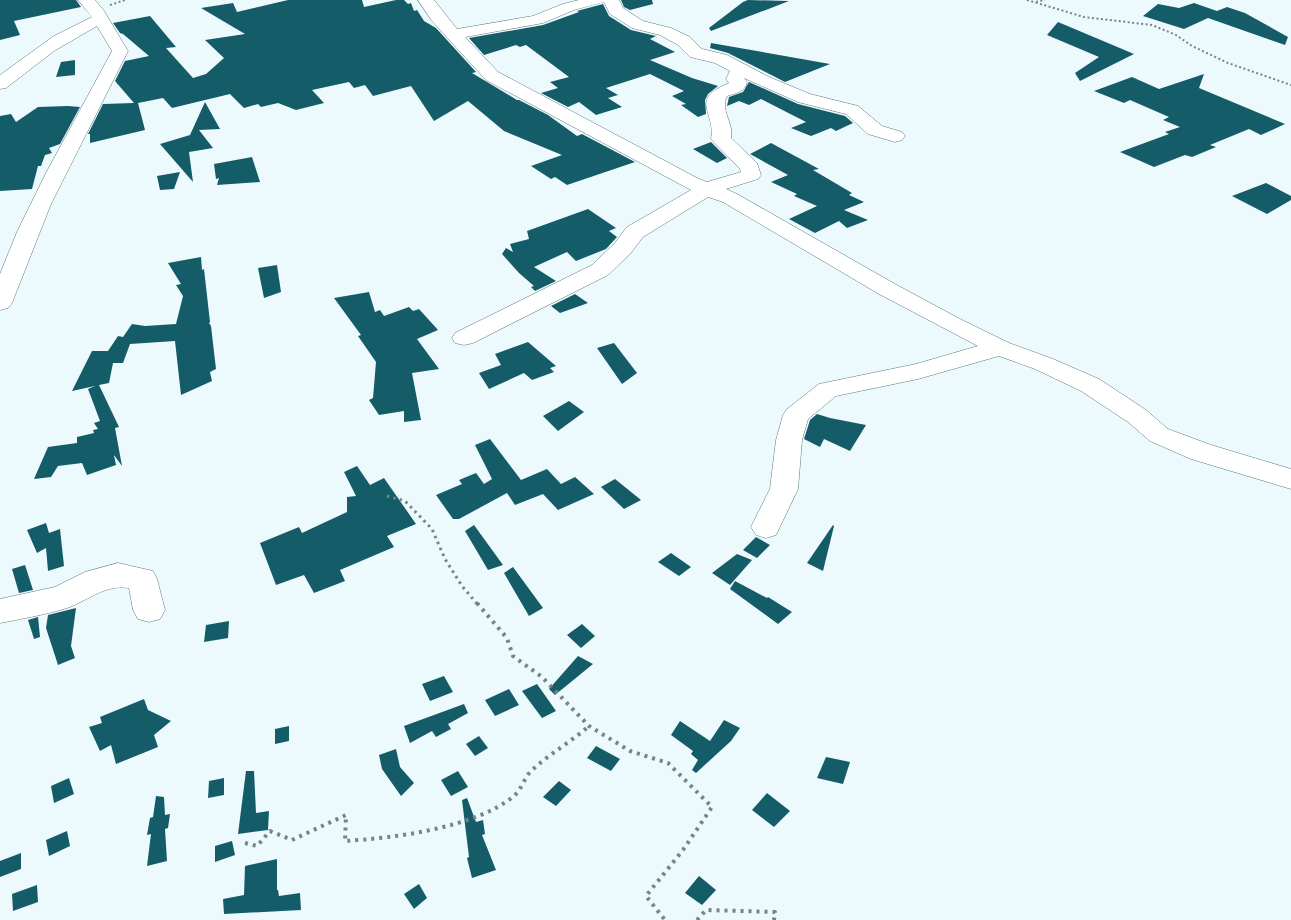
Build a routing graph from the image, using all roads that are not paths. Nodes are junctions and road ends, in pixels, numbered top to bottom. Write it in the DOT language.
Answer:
graph roads {
  1 [pos="86,0"];
  2 [pos="426,0"];
  3 [pos="598,0"];
  4 [pos="611,0"];
  5 [pos="100,19"];
  6 [pos="454,34"];
  7 [pos="743,71"];
  8 [pos="0,84"];
  9 [pos="895,136"];
  10 [pos="708,188"];
  11 [pos="0,303"];
  12 [pos="464,338"];
  13 [pos="1000,348"];
  14 [pos="1291,479"];
  15 [pos="766,527"];
  16 [pos="149,610"];
  17 [pos="0,611"];
  1 -- 5 [label="street"];
  2 -- 6 [label="street"];
  3 -- 6 [label="street"];
  4 -- 7 [label="street"];
  5 -- 8 [label="street"];
  5 -- 11 [label="street"];
  6 -- 10 [label="street"];
  7 -- 9 [label="street"];
  7 -- 10 [label="street"];
  10 -- 12 [label="street"];
  10 -- 13 [label="street"];
  13 -- 14 [label="street"];
  13 -- 15 [label="street"];
  16 -- 17 [label="street"];
}
